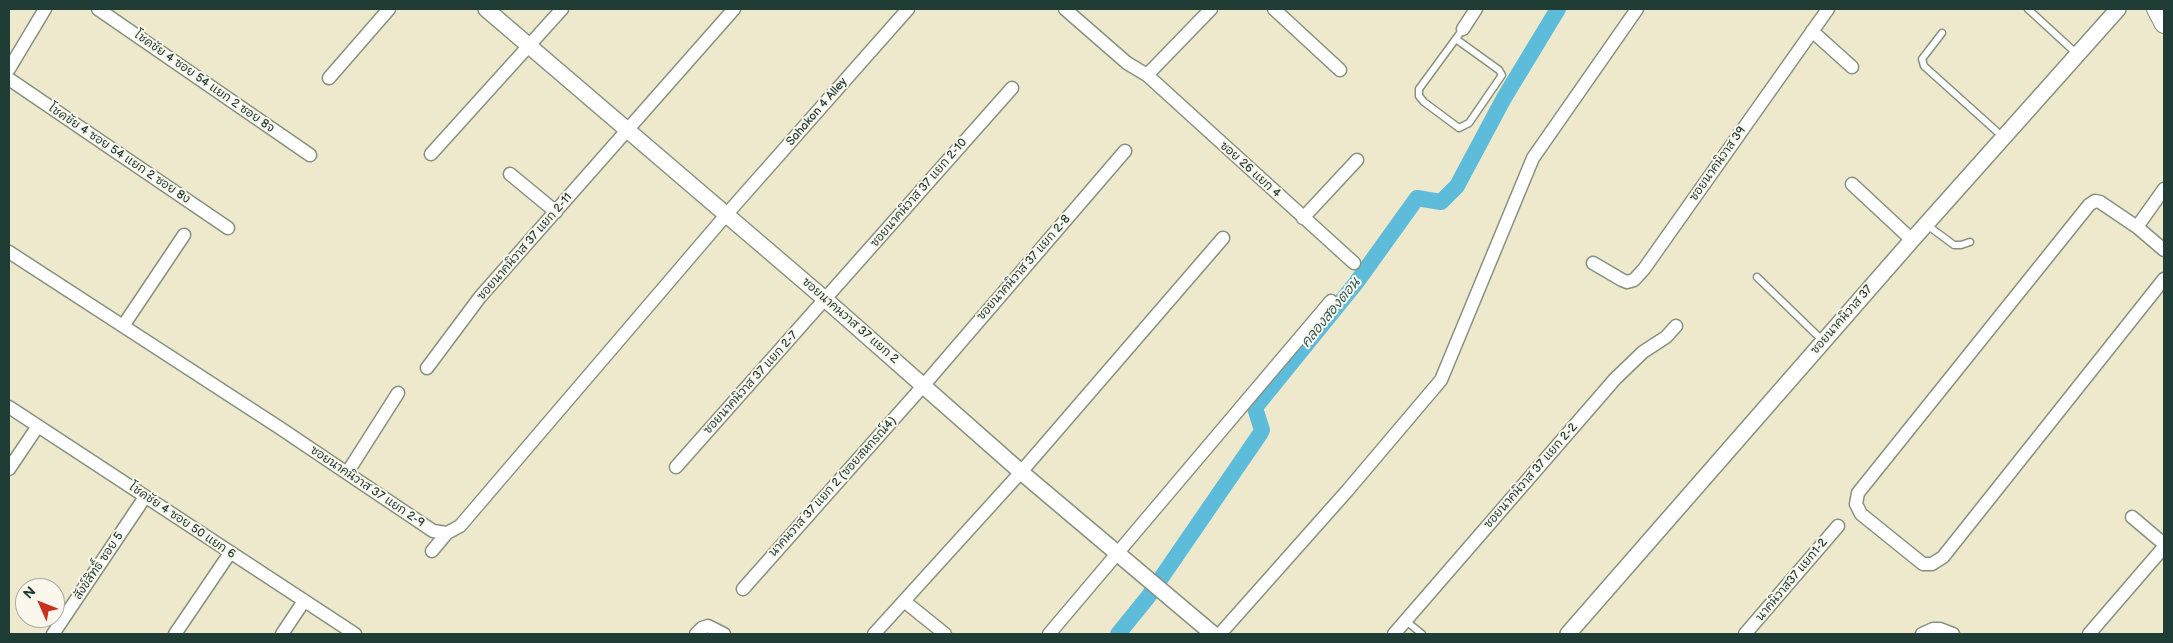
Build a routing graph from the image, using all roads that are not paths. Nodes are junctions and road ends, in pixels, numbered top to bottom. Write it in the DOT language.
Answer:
graph roads {
  1 [pos="45,9"];
  2 [pos="98,9"];
  3 [pos="389,9"];
  4 [pos="486,9"];
  5 [pos="562,9"];
  6 [pos="734,9"];
  7 [pos="908,9"];
  8 [pos="1066,9"];
  9 [pos="1211,9"];
  10 [pos="1274,9"];
  11 [pos="1476,9"];
  12 [pos="1637,9"];
  13 [pos="1828,9"];
  14 [pos="2028,9"];
  15 [pos="2118,9"];
  16 [pos="2156,9"];
  17 [pos="2164,24"];
  18 [pos="1812,32"];
  19 [pos="1942,33"];
  20 [pos="1459,34"];
  21 [pos="529,47"];
  22 [pos="2078,55"];
  23 [pos="1852,67"];
  24 [pos="9,68"];
  25 [pos="1340,70"];
  26 [pos="1146,75"];
  27 [pos="329,78"];
  28 [pos="9,79"];
  29 [pos="1012,88"];
  30 [pos="627,131"];
  31 [pos="2003,138"];
  32 [pos="1125,151"];
  33 [pos="431,154"];
  34 [pos="310,155"];
  35 [pos="1357,160"];
  36 [pos="510,174"];
  37 [pos="1852,184"];
  38 [pos="2164,190"];
  39 [pos="556,212"];
  40 [pos="726,215"];
  41 [pos="1303,218"];
  42 [pos="1926,225"];
  43 [pos="2137,227"];
  44 [pos="228,228"];
  45 [pos="184,235"];
  46 [pos="1223,238"];
  47 [pos="1912,240"];
  48 [pos="1970,242"];
  49 [pos="2164,250"];
  50 [pos="9,252"];
  51 [pos="1593,263"];
  52 [pos="1354,264"];
  53 [pos="1757,277"];
  54 [pos="2164,279"];
  55 [pos="826,300"];
  56 [pos="1331,301"];
  57 [pos="123,326"];
  58 [pos="1676,326"];
  59 [pos="1823,342"];
  60 [pos="427,368"];
  61 [pos="923,386"];
  62 [pos="398,393"];
  63 [pos="9,407"];
  64 [pos="38,426"];
  65 [pos="676,467"];
  66 [pos="9,469"];
  67 [pos="1021,472"];
  68 [pos="347,473"];
  69 [pos="145,497"];
  70 [pos="2132,516"];
  71 [pos="1838,526"];
  72 [pos="447,533"];
  73 [pos="2164,545"];
  74 [pos="432,551"];
  75 [pos="230,553"];
  76 [pos="1118,554"];
  77 [pos="744,589"];
  78 [pos="304,601"];
  79 [pos="904,601"];
  80 [pos="1406,621"];
  81 [pos="53,634"];
  82 [pos="175,634"];
  83 [pos="282,634"];
  84 [pos="355,634"];
  85 [pos="696,634"];
  86 [pos="724,634"];
  87 [pos="874,634"];
  88 [pos="945,634"];
  89 [pos="1049,634"];
  90 [pos="1213,634"];
  91 [pos="1220,634"];
  92 [pos="1394,634"];
  93 [pos="1422,634"];
  94 [pos="1568,634"];
  95 [pos="1745,634"];
  96 [pos="1922,634"];
  97 [pos="1952,634"];
  98 [pos="2089,634"];
  1 -- 24 [label="street"];
  2 -- 34 [label="street, โชคชัย 4 ซอย 54 แยก 2 ซอย 8จ"];
  3 -- 27 [label="street"];
  4 -- 21 [label="street, ซอยนาคนวาส 37 แยก 2"];
  5 -- 21 [label="street"];
  6 -- 30 [label="street"];
  7 -- 40 [label="street, Sahakon 4 Alley"];
  8 -- 26 [label="street, ซอย 26 แยก 4"];
  9 -- 26 [label="street"];
  10 -- 25 [label="street"];
  11 -- 20 [label="street"];
  12 -- 91 [label="street"];
  13 -- 18 [label="street, ซอยนาคนิวาส 39"];
  14 -- 22 [label="lane"];
  15 -- 22 [label="street, ซอยนาคนิวาส 37"];
  16 -- 17 [label="main road"];
  18 -- 23 [label="street"];
  18 -- 51 [label="street, ซอยนาคนิวาส 39"];
  19 -- 31 [label="lane"];
  20 -- 20 [label="lane"];
  21 -- 30 [label="street, ซอยนาคนวาส 37 แยก 2"];
  21 -- 33 [label="street"];
  22 -- 31 [label="street, ซอยนาคนิวาส 37"];
  26 -- 41 [label="street, ซอย 26 แยก 4"];
  28 -- 44 [label="street, โชคชัย 4 ซอย 54 แยก 2 ซอย 8ง"];
  29 -- 55 [label="street, ซอยนาคนิวาส 37 แยก 2-10"];
  30 -- 39 [label="street, ซอยนาคนิวาส 37 แยก 2-11"];
  30 -- 40 [label="street, ซอยนาคนวาส 37 แยก 2"];
  31 -- 42 [label="street, ซอยนาคนิวาส 37"];
  32 -- 61 [label="street, ซอยนาคนิวาส 37 แยก 2-8"];
  35 -- 41 [label="street"];
  36 -- 39 [label="street"];
  37 -- 47 [label="street"];
  38 -- 43 [label="street"];
  39 -- 60 [label="street, ซอยนาคนิวาส 37 แยก 2-11"];
  40 -- 55 [label="street, ซอยนาคนวาส 37 แยก 2"];
  40 -- 72 [label="street"];
  41 -- 52 [label="street, ซอย 26 แยก 4"];
  42 -- 47 [label="street, ซอยนาคนิวาส 37"];
  42 -- 48 [label="lane"];
  43 -- 49 [label="street"];
  43 -- 54 [label="street"];
  45 -- 57 [label="street"];
  46 -- 67 [label="street"];
  47 -- 59 [label="street, ซอยนาคนิวาส 37"];
  50 -- 57 [label="street, ซอยนาคนิวาส 37 แยก 2-9"];
  53 -- 59 [label="lane"];
  55 -- 61 [label="street, ซอยนาคนวาส 37 แยก 2"];
  55 -- 65 [label="street, ซอยนาคนิวาส 37 แยก 2-7"];
  56 -- 76 [label="street"];
  57 -- 68 [label="street, ซอยนาคนิวาส 37 แยก 2-9"];
  58 -- 80 [label="street, ซอยนาคนิวาส 37 แยก 2-2"];
  59 -- 94 [label="street, ซอยนาคนิวาส 37"];
  61 -- 67 [label="street, ซอยนาคนวาส 37 แยก 2"];
  61 -- 77 [label="street, นาคนวาส 37 แยก 2 (ซอยสหกรณ์4)"];
  62 -- 68 [label="street"];
  63 -- 64 [label="street, โชคชัย 4 ซอย 50 แยก 6"];
  64 -- 66 [label="street"];
  64 -- 69 [label="street, โชคชัย 4 ซอย 50 แยก 6"];
  67 -- 76 [label="street, ซอยนาคนวาส 37 แยก 2"];
  67 -- 79 [label="street"];
  68 -- 72 [label="street, ซอยนาคนิวาส 37 แยก 2-9"];
  69 -- 75 [label="street, โชคชัย 4 ซอย 50 แยก 6"];
  69 -- 81 [label="street, สังข์สิทธิ์ ซอย 5"];
  70 -- 73 [label="street"];
  71 -- 95 [label="street, นาคนิวาส37 แยก1-2"];
  72 -- 74 [label="street"];
  73 -- 98 [label="street"];
  75 -- 78 [label="street, โชคชัย 4 ซอย 50 แยก 6"];
  75 -- 82 [label="street"];
  76 -- 89 [label="street"];
  76 -- 90 [label="street, ซอยนาคนวาส 37 แยก 2"];
  78 -- 83 [label="street"];
  78 -- 84 [label="street, โชคชัย 4 ซอย 50 แยก 6"];
  79 -- 87 [label="street"];
  79 -- 88 [label="street"];
  80 -- 92 [label="street, ซอยนาคนิวาส 37 แยก 2-2"];
  80 -- 93 [label="lane"];
  85 -- 86 [label="street"];
  96 -- 97 [label="street"];
}
